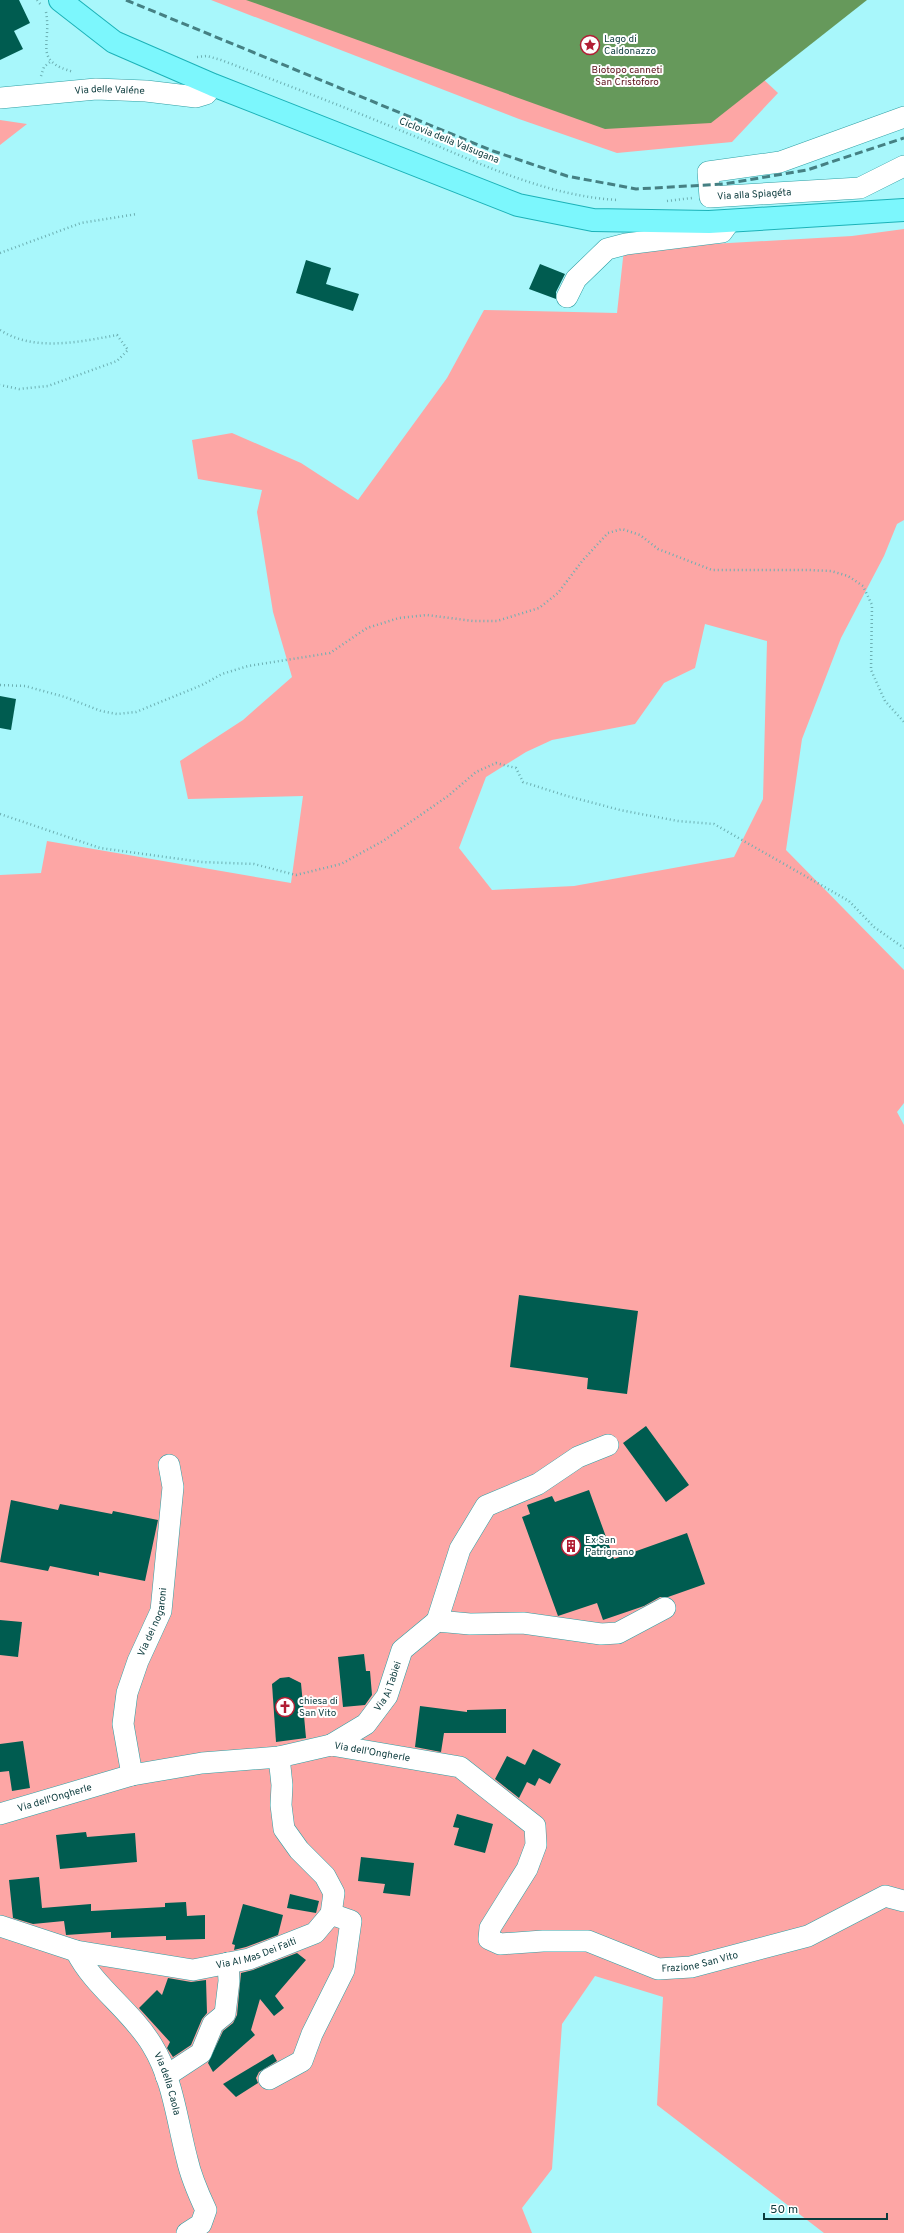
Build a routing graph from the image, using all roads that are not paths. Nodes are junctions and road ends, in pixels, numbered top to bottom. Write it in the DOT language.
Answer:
graph roads {
  1 [pos="61,1"];
  2 [pos="213,85"];
  3 [pos="0,98"];
  4 [pos="904,117"];
  5 [pos="904,166"];
  6 [pos="860,188"];
  7 [pos="904,210"];
  8 [pos="845,214"];
  9 [pos="730,221"];
  10 [pos="567,297"];
  11 [pos="608,1445"];
  12 [pos="169,1465"];
  13 [pos="665,1608"];
  14 [pos="437,1621"];
  15 [pos="331,1745"];
  16 [pos="279,1757"];
  17 [pos="132,1775"];
  18 [pos="0,1814"];
  19 [pos="904,1901"];
  20 [pos="331,1914"];
  21 [pos="0,1926"];
  22 [pos="489,1938"];
  23 [pos="76,1951"];
  24 [pos="228,1963"];
  25 [pos="166,2076"];
  26 [pos="269,2079"];
  27 [pos="187,2233"];
  1 -- 2 [label="main road"];
  2 -- 3 [label="street, Via delle Valéne"];
  2 -- 9 [label="main road"];
  4 -- 6 [label="street, Via alla Spiagéta"];
  5 -- 6 [label="street"];
  6 -- 8 [label="street"];
  7 -- 8 [label="main road"];
  8 -- 9 [label="main road"];
  9 -- 10 [label="street"];
  11 -- 14 [label="street"];
  12 -- 17 [label="street, Via dei nogaroni"];
  13 -- 14 [label="street"];
  14 -- 15 [label="street, Via Ai Tabiei"];
  15 -- 16 [label="street, Via dell'Ongherle"];
  15 -- 22 [label="street, Via dell'Ongherle"];
  16 -- 17 [label="street, Via dell'Ongherle"];
  16 -- 20 [label="street"];
  17 -- 18 [label="street, Via dell'Ongherle"];
  19 -- 22 [label="street, Frazione San Vito"];
  20 -- 24 [label="street, Via Al Mas Dei Faiti"];
  20 -- 26 [label="street"];
  21 -- 23 [label="street, Via Al Mas Dei Faiti"];
  23 -- 24 [label="street, Via Al Mas Dei Faiti"];
  23 -- 25 [label="street, Via della Caola"];
  24 -- 25 [label="street"];
  25 -- 27 [label="street, Via della Caola"];
}
